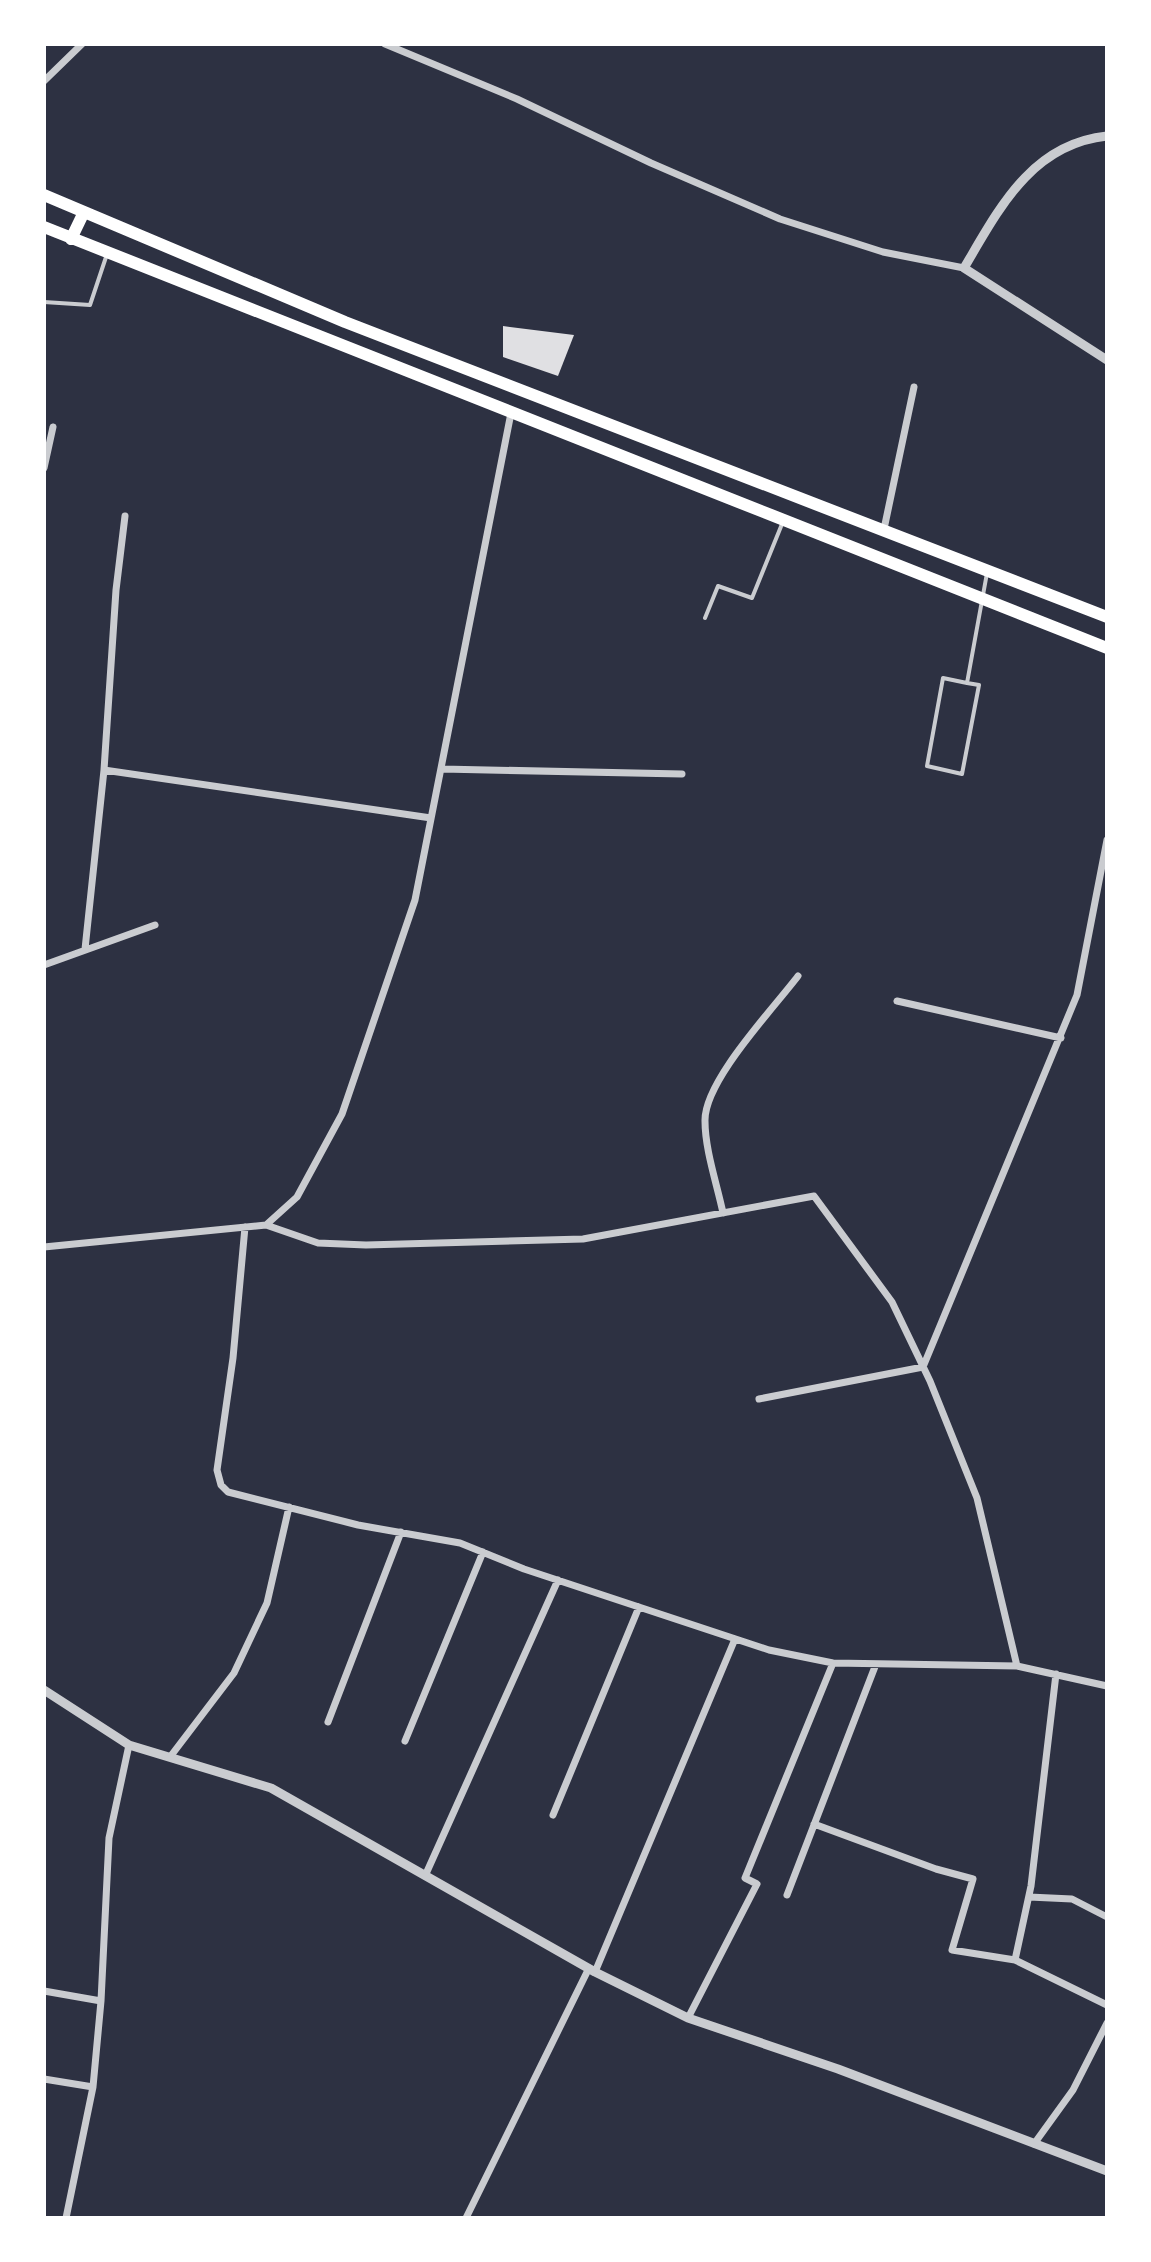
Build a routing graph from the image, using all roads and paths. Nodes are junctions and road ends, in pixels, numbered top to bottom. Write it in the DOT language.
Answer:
graph roads {
  1 [pos="82,44"];
  2 [pos="385,44"];
  3 [pos="44,81"];
  4 [pos="1107,126"];
  5 [pos="1104,137"];
  6 [pos="44,195"];
  7 [pos="84,212"];
  8 [pos="44,227"];
  9 [pos="71,239"];
  10 [pos="107,254"];
  11 [pos="964,268"];
  12 [pos="44,302"];
  13 [pos="1107,360"];
  14 [pos="914,387"];
  15 [pos="511,413"];
  16 [pos="53,427"];
  17 [pos="44,468"];
  18 [pos="125,516"];
  19 [pos="783,522"];
  20 [pos="884,529"];
  21 [pos="987,570"];
  22 [pos="981,599"];
  23 [pos="1107,617"];
  24 [pos="705,618"];
  25 [pos="1107,648"];
  26 [pos="967,683"];
  27 [pos="442,769"];
  28 [pos="104,770"];
  29 [pos="682,774"];
  30 [pos="431,818"];
  31 [pos="1107,840"];
  32 [pos="155,925"];
  33 [pos="85,949"];
  34 [pos="44,965"];
  35 [pos="798,976"];
  36 [pos="897,1001"];
  37 [pos="1061,1038"];
  38 [pos="723,1213"];
  39 [pos="266,1225"];
  40 [pos="245,1227"];
  41 [pos="44,1247"];
  42 [pos="923,1367"];
  43 [pos="759,1399"];
  44 [pos="289,1507"];
  45 [pos="401,1532"];
  46 [pos="483,1552"];
  47 [pos="558,1580"];
  48 [pos="639,1607"];
  49 [pos="735,1639"];
  50 [pos="833,1663"];
  51 [pos="876,1664"];
  52 [pos="1017,1666"];
  53 [pos="1056,1674"];
  54 [pos="1107,1686"];
  55 [pos="44,1690"];
  56 [pos="328,1722"];
  57 [pos="405,1741"];
  58 [pos="129,1745"];
  59 [pos="170,1757"];
  60 [pos="553,1815"];
  61 [pos="814,1824"];
  62 [pos="425,1876"];
  63 [pos="787,1895"];
  64 [pos="1029,1897"];
  65 [pos="1107,1917"];
  66 [pos="1015,1960"];
  67 [pos="592,1970"];
  68 [pos="44,1991"];
  69 [pos="101,2001"];
  70 [pos="1107,2005"];
  71 [pos="688,2018"];
  72 [pos="1107,2023"];
  73 [pos="44,2079"];
  74 [pos="93,2087"];
  75 [pos="1034,2144"];
  76 [pos="1107,2171"];
  77 [pos="66,2218"];
  78 [pos="466,2218"];
  1 -- 3 [label="street"];
  2 -- 11 [label="street"];
  4 -- 5 [label="street"];
  5 -- 11 [label="street"];
  6 -- 7 [label="main road"];
  7 -- 9 [label="main road"];
  7 -- 20 [label="main road"];
  8 -- 9 [label="main road"];
  9 -- 10 [label="main road"];
  10 -- 12 [label="lane"];
  10 -- 15 [label="main road"];
  11 -- 13 [label="street"];
  14 -- 20 [label="street"];
  15 -- 19 [label="main road"];
  15 -- 27 [label="street"];
  16 -- 17 [label="street"];
  18 -- 28 [label="street"];
  19 -- 22 [label="main road"];
  19 -- 24 [label="lane"];
  20 -- 21 [label="main road"];
  21 -- 22 [label="lane"];
  21 -- 23 [label="main road"];
  22 -- 25 [label="main road"];
  22 -- 26 [label="lane"];
  26 -- 26 [label="lane"];
  27 -- 29 [label="street"];
  27 -- 30 [label="street"];
  28 -- 30 [label="street"];
  28 -- 33 [label="street"];
  30 -- 39 [label="street"];
  31 -- 37 [label="street"];
  32 -- 33 [label="street"];
  33 -- 34 [label="street"];
  35 -- 38 [label="street"];
  36 -- 37 [label="street"];
  37 -- 42 [label="street"];
  38 -- 39 [label="street"];
  38 -- 42 [label="street"];
  39 -- 40 [label="street"];
  40 -- 41 [label="street"];
  40 -- 44 [label="street"];
  42 -- 43 [label="street"];
  42 -- 52 [label="street"];
  44 -- 45 [label="street"];
  44 -- 59 [label="street"];
  45 -- 46 [label="street"];
  45 -- 56 [label="street"];
  46 -- 47 [label="street"];
  46 -- 57 [label="street"];
  47 -- 48 [label="street"];
  47 -- 62 [label="street"];
  48 -- 49 [label="street"];
  48 -- 60 [label="street"];
  49 -- 50 [label="street"];
  49 -- 67 [label="street"];
  50 -- 51 [label="street"];
  50 -- 71 [label="street"];
  51 -- 52 [label="street"];
  51 -- 61 [label="street"];
  52 -- 53 [label="street"];
  53 -- 54 [label="street"];
  53 -- 64 [label="street"];
  55 -- 58 [label="street"];
  58 -- 59 [label="street"];
  58 -- 69 [label="street"];
  59 -- 62 [label="street"];
  61 -- 63 [label="street"];
  61 -- 66 [label="street"];
  62 -- 67 [label="street"];
  64 -- 65 [label="street"];
  64 -- 66 [label="street"];
  66 -- 70 [label="street"];
  67 -- 71 [label="street"];
  67 -- 78 [label="street"];
  68 -- 69 [label="street"];
  69 -- 74 [label="street"];
  71 -- 75 [label="street"];
  72 -- 75 [label="street"];
  73 -- 74 [label="street"];
  74 -- 77 [label="street"];
  75 -- 76 [label="street"];
}
